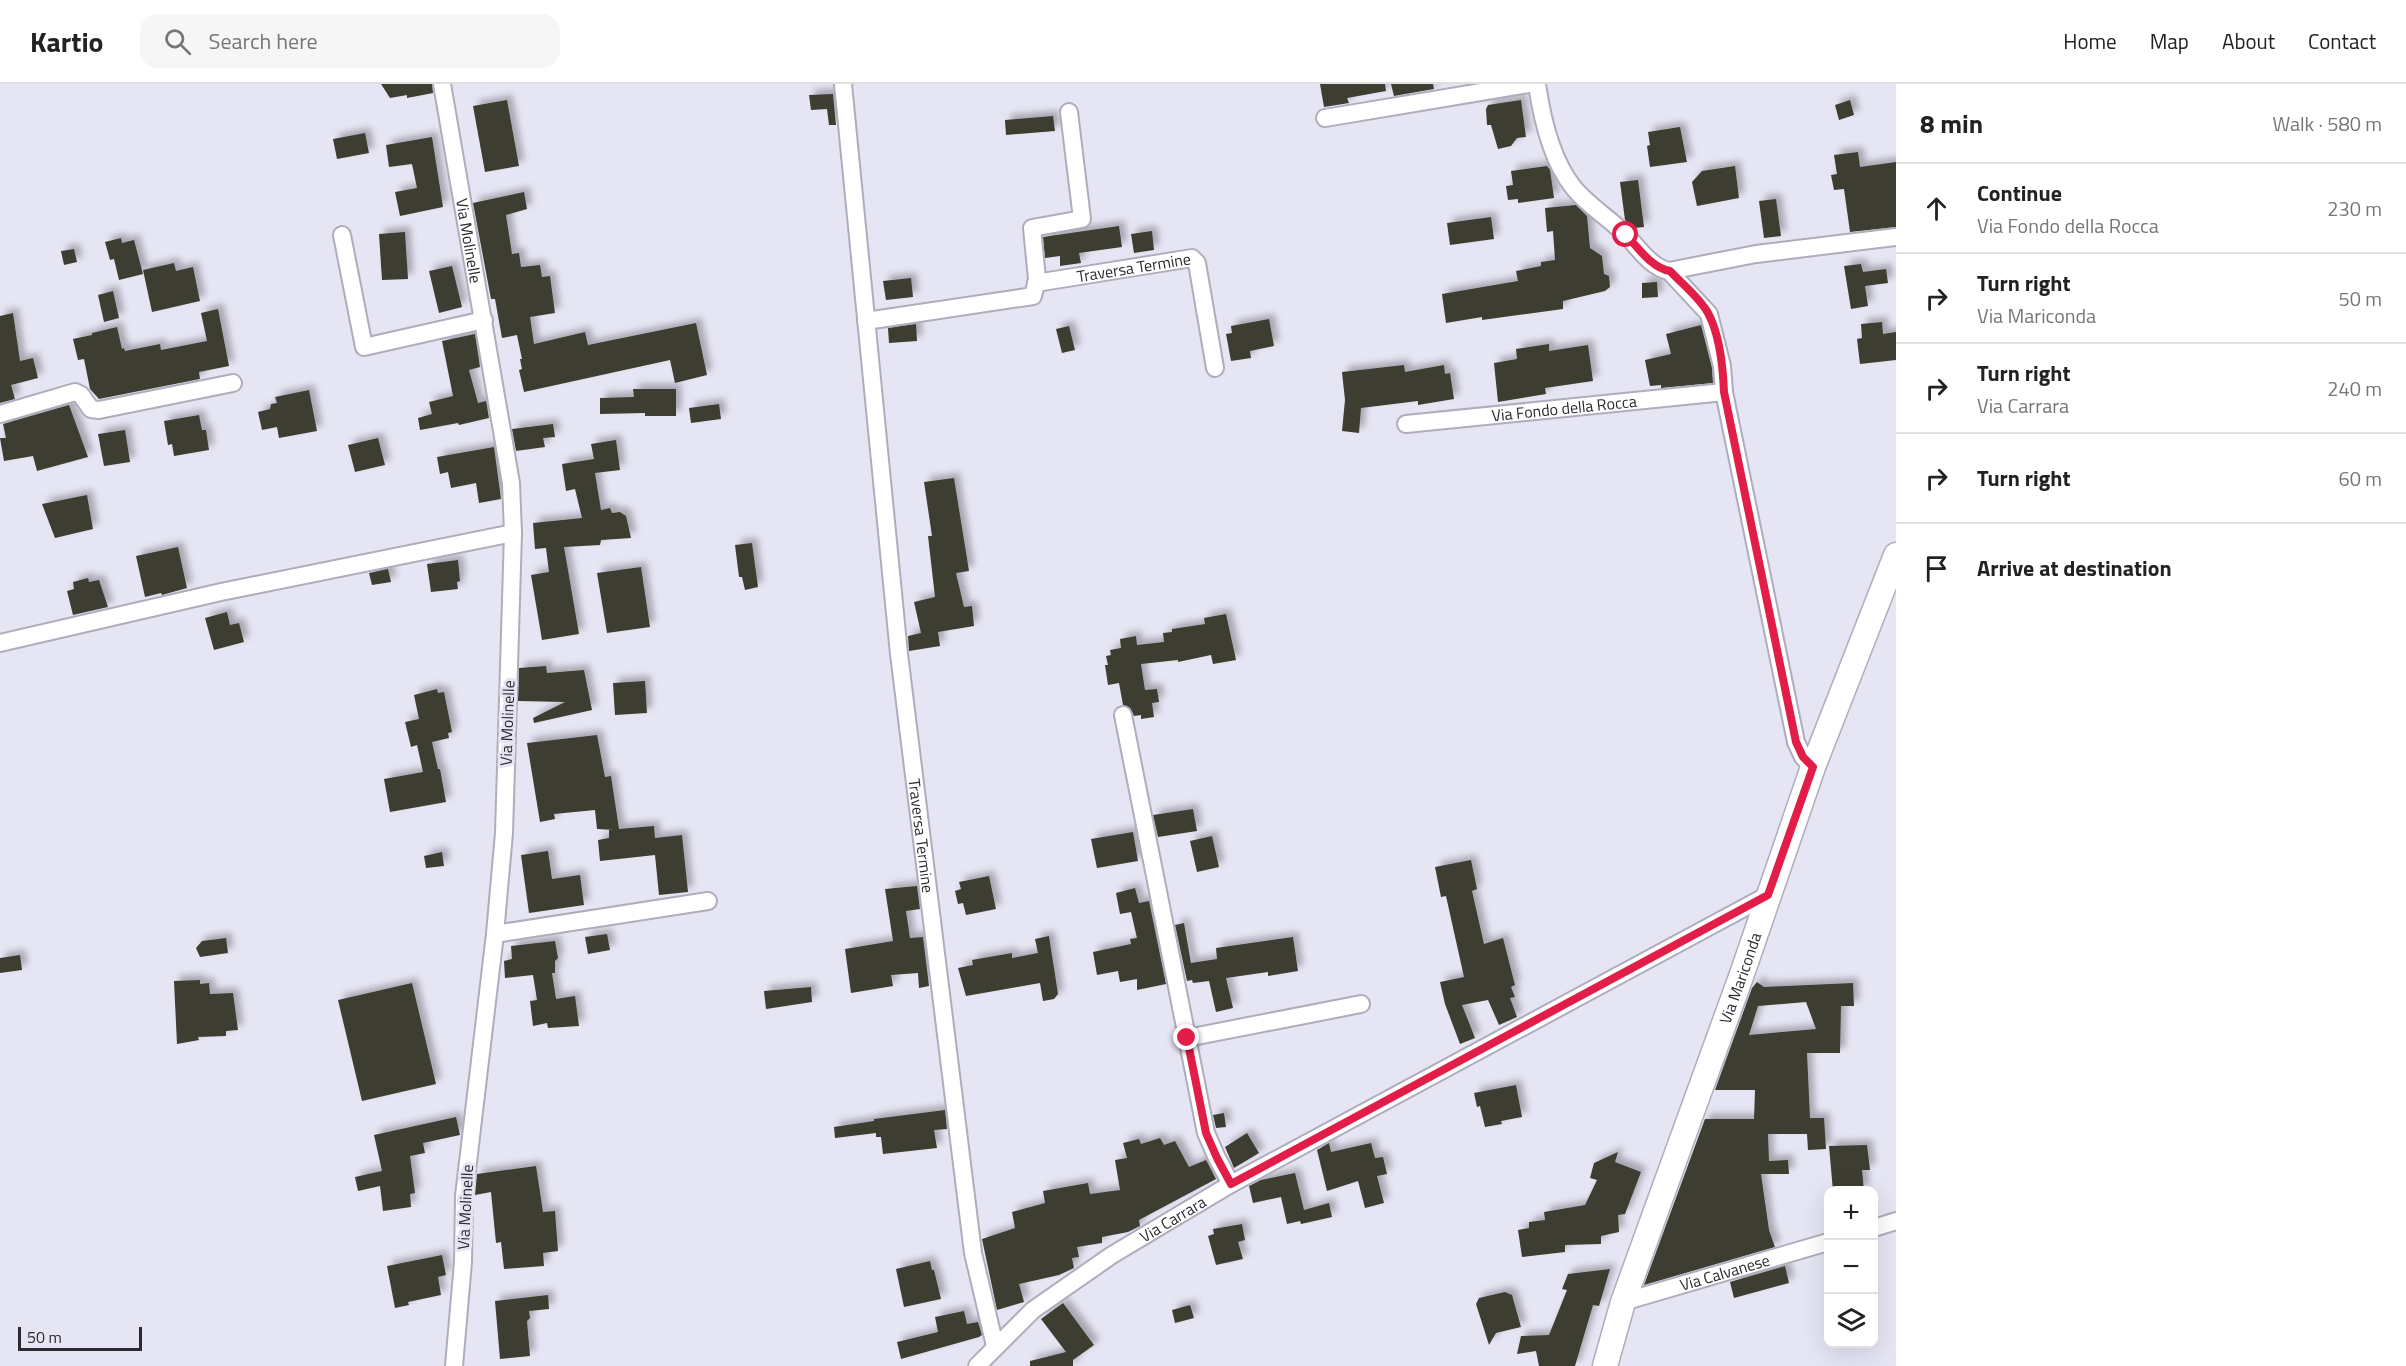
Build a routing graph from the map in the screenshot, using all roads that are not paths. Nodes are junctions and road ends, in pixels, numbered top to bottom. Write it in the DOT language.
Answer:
graph roads {
  1 [pos="442,84"];
  2 [pos="843,84"];
  3 [pos="1529,84"];
  4 [pos="1537,84"];
  5 [pos="1069,112"];
  6 [pos="1325,118"];
  7 [pos="342,235"];
  8 [pos="1896,237"];
  9 [pos="1670,271"];
  10 [pos="1036,283"];
  11 [pos="484,320"];
  12 [pos="866,321"];
  13 [pos="1215,368"];
  14 [pos="233,382"];
  15 [pos="1724,392"];
  16 [pos="0,414"];
  17 [pos="1406,424"];
  18 [pos="513,533"];
  19 [pos="1896,555"];
  20 [pos="0,643"];
  21 [pos="1123,715"];
  22 [pos="1813,767"];
  23 [pos="1768,895"];
  24 [pos="708,901"];
  25 [pos="495,934"];
  26 [pos="1361,1004"];
  27 [pos="1187,1038"];
  28 [pos="1231,1184"];
  29 [pos="1896,1221"];
  30 [pos="1878,1227"];
  31 [pos="1824,1243"];
  32 [pos="1623,1302"];
  33 [pos="995,1346"];
  34 [pos="454,1366"];
  35 [pos="977,1366"];
  36 [pos="1605,1366"];
  1 -- 11 [label="street, Via Molinelle"];
  2 -- 12 [label="street, Traversa Termine"];
  3 -- 6 [label="street"];
  4 -- 9 [label="street"];
  5 -- 10 [label="street"];
  7 -- 11 [label="street"];
  8 -- 9 [label="street"];
  9 -- 15 [label="street"];
  10 -- 12 [label="street, Traversa Termine"];
  10 -- 13 [label="street, Traversa Termine"];
  11 -- 18 [label="street, Via Molinelle"];
  12 -- 33 [label="street, Traversa Termine"];
  14 -- 16 [label="street"];
  15 -- 17 [label="street, Via Fondo della Rocca"];
  15 -- 22 [label="street"];
  18 -- 20 [label="street"];
  18 -- 25 [label="street, Via Molinelle"];
  19 -- 22 [label="street, Via Mariconda"];
  21 -- 27 [label="street"];
  22 -- 23 [label="street, Via Mariconda"];
  23 -- 28 [label="street, Via Carrara"];
  23 -- 32 [label="street, Via Mariconda"];
  24 -- 25 [label="street"];
  25 -- 34 [label="street, Via Molinelle"];
  26 -- 27 [label="street"];
  27 -- 28 [label="street"];
  28 -- 33 [label="street, Via Carrara"];
  29 -- 30 [label="street"];
  31 -- 32 [label="street, Via Calvanese"];
  32 -- 36 [label="street, Via Mariconda"];
  33 -- 35 [label="street, Via Carrara"];
}
